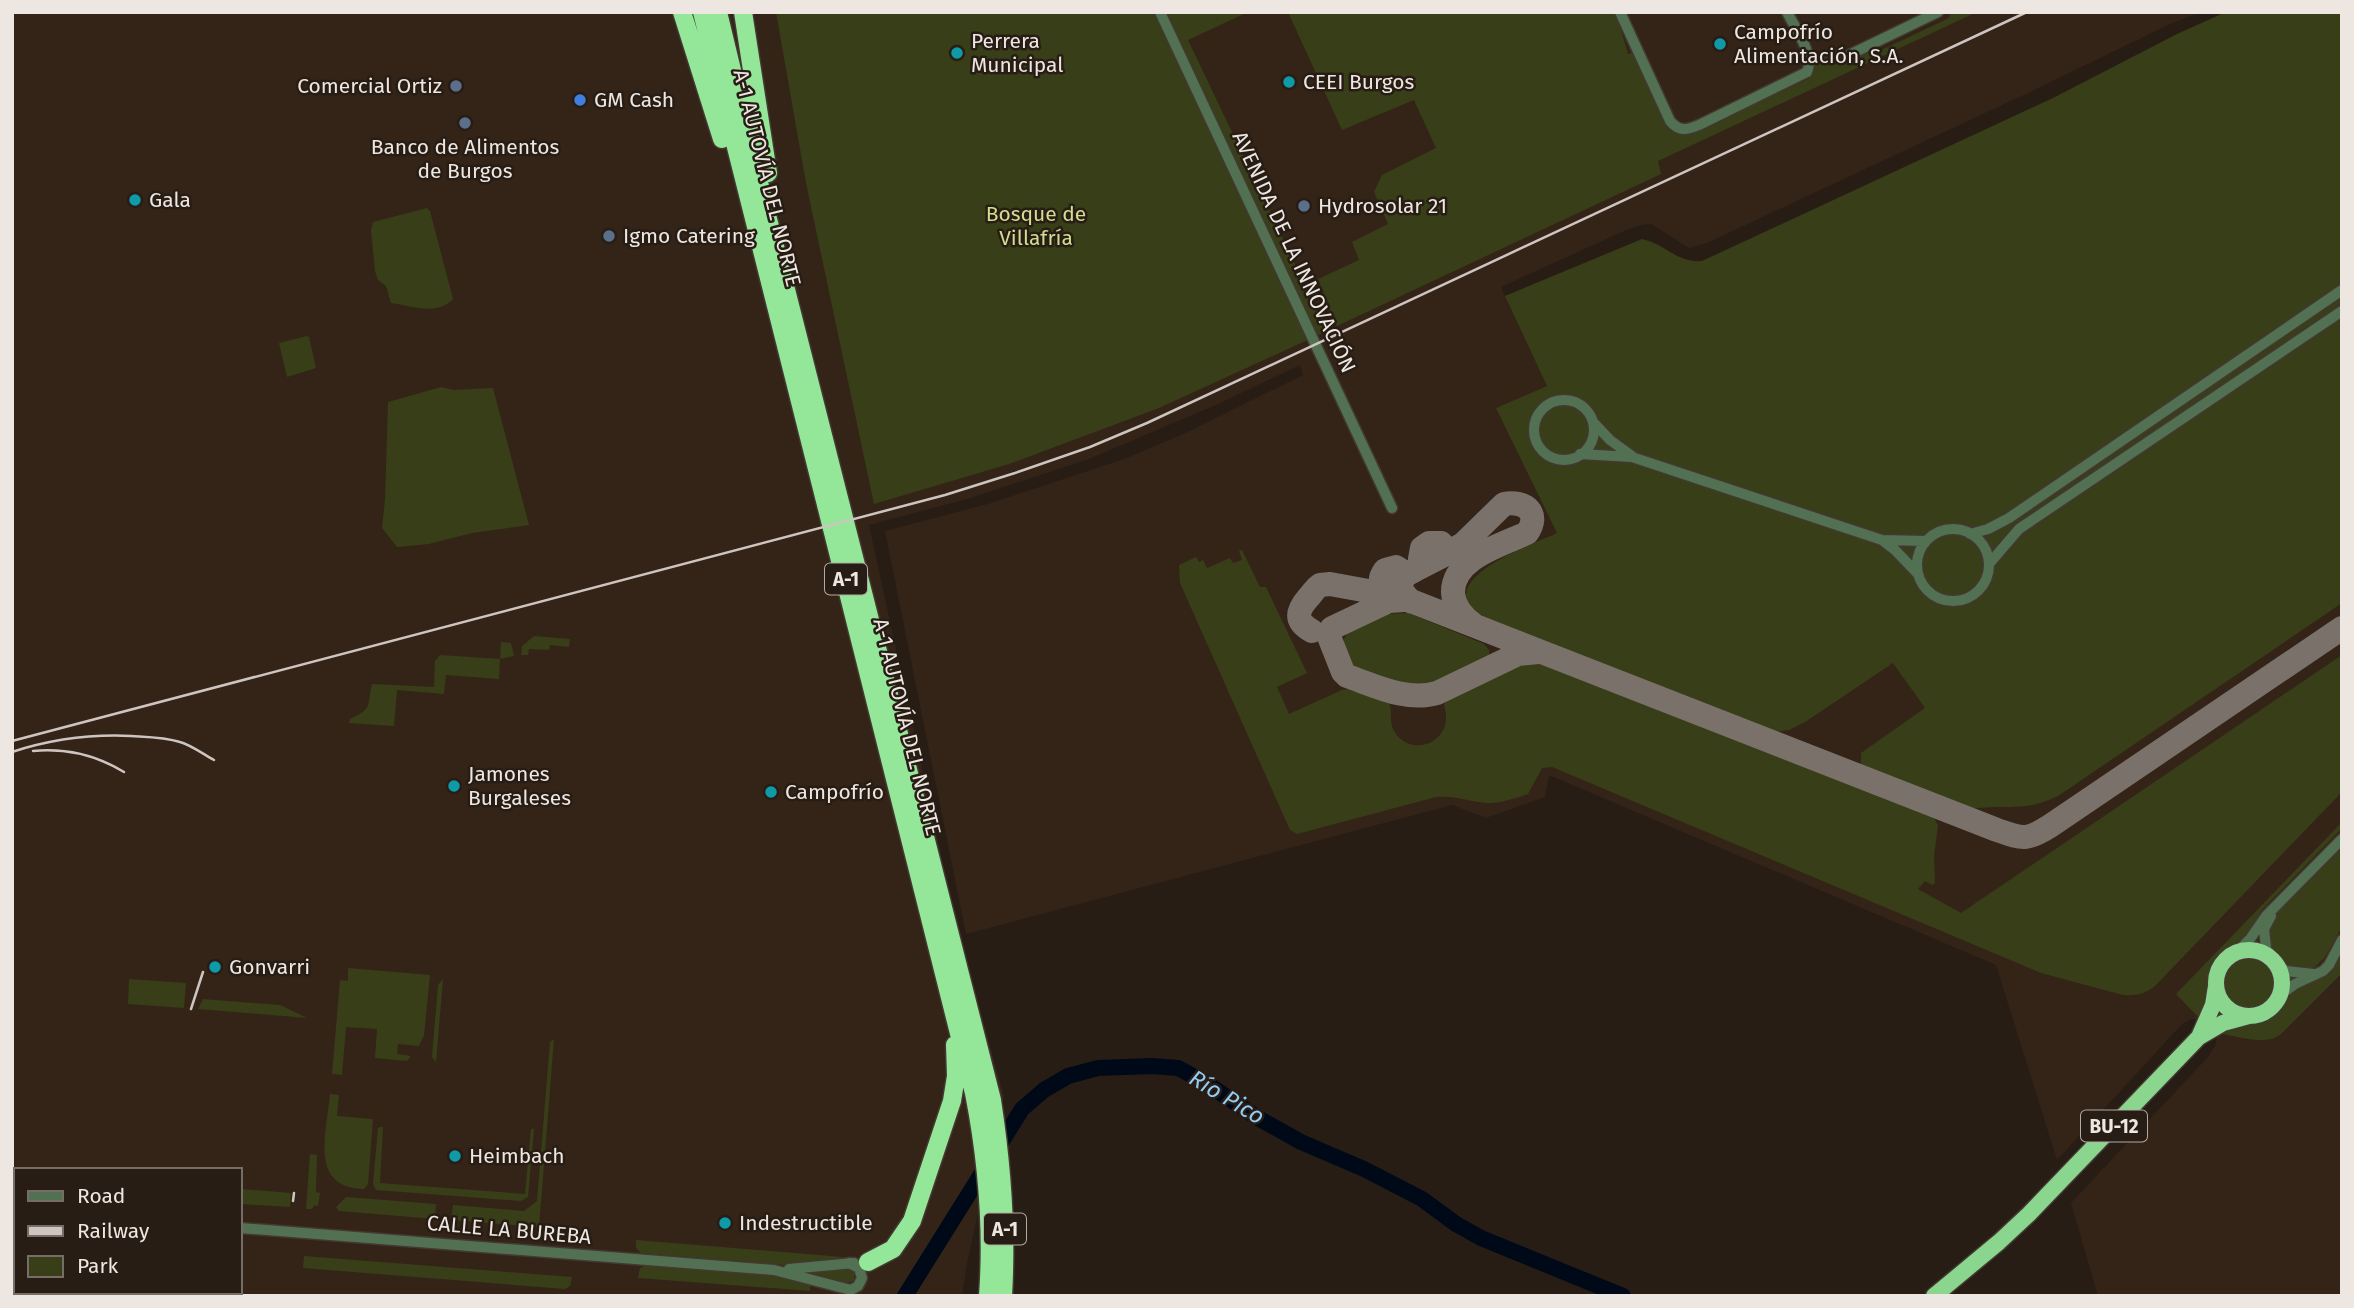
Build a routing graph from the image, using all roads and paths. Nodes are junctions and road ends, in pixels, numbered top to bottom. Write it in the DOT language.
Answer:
graph roads {
  1 [pos="682,12"];
  2 [pos="702,12"];
  3 [pos="718,12"];
  4 [pos="743,12"];
  5 [pos="1160,12"];
  6 [pos="1620,12"];
  7 [pos="1787,12"];
  8 [pos="1937,12"];
  9 [pos="1849,55"];
  10 [pos="2342,290"];
  11 [pos="2342,311"];
  12 [pos="797,331"];
  13 [pos="789,354"];
  14 [pos="1592,422"];
  15 [pos="1580,454"];
  16 [pos="1632,457"];
  17 [pos="1392,508"];
  18 [pos="1970,534"];
  19 [pos="1882,540"];
  20 [pos="1926,541"];
  21 [pos="1989,564"];
  22 [pos="1918,574"];
  23 [pos="909,828"];
  24 [pos="2342,839"];
  25 [pos="2274,909"];
  26 [pos="2342,940"];
  27 [pos="2236,953"];
  28 [pos="2270,958"];
  29 [pos="2314,974"];
  30 [pos="2216,984"];
  31 [pos="2279,996"];
  32 [pos="2249,1016"];
  33 [pos="2199,1037"];
  34 [pos="242,1228"];
  35 [pos="868,1262"];
  36 [pos="849,1264"];
  37 [pos="774,1270"];
  38 [pos="988,1296"];
  39 [pos="1003,1296"];
  40 [pos="1934,1296"];
  1 -- 13 [label="highway"];
  2 -- 13 [label="highway, A-1 AUTOVÍA DEL NORTE / A-1"];
  3 -- 12 [label="highway, A-1 AUTOVÍA DEL NORTE / A-1"];
  4 -- 12 [label="highway, A-1"];
  5 -- 17 [label="street, AVENIDA DE LA INNOVACIÓN"];
  6 -- 7 [label="street"];
  8 -- 9 [label="street"];
  10 -- 18 [label="street"];
  11 -- 21 [label="street"];
  12 -- 39 [label="highway, A-1 AUTOVÍA DEL NORTE / A-1"];
  13 -- 23 [label="highway, A-1 AUTOVÍA DEL NORTE / A-1"];
  14 -- 15 [label="street"];
  14 -- 15 [label="street"];
  14 -- 16 [label="street"];
  15 -- 16 [label="street"];
  16 -- 19 [label="street"];
  18 -- 20 [label="street"];
  18 -- 21 [label="street"];
  19 -- 20 [label="street"];
  19 -- 22 [label="street"];
  20 -- 22 [label="street"];
  21 -- 22 [label="street"];
  23 -- 35 [label="highway"];
  23 -- 38 [label="highway, A-1 AUTOVÍA DEL NORTE / A-1"];
  24 -- 25 [label="street"];
  25 -- 27 [label="street"];
  25 -- 28 [label="street"];
  26 -- 29 [label="street"];
  27 -- 28 [label="highway"];
  27 -- 30 [label="highway, BU-12"];
  28 -- 29 [label="street"];
  28 -- 31 [label="highway"];
  29 -- 31 [label="street"];
  30 -- 32 [label="highway"];
  30 -- 33 [label="highway, BU-12"];
  31 -- 32 [label="highway, BU-12"];
  32 -- 33 [label="highway, BU-12"];
  33 -- 40 [label="highway, BU-12"];
  34 -- 37 [label="street, CALLE LA BUREBA"];
  35 -- 36 [label="street, CALLE LA BUREBA"];
  36 -- 37 [label="street, CALLE LA BUREBA"];
  36 -- 37 [label="street, CALLE LA BUREBA"];
}
